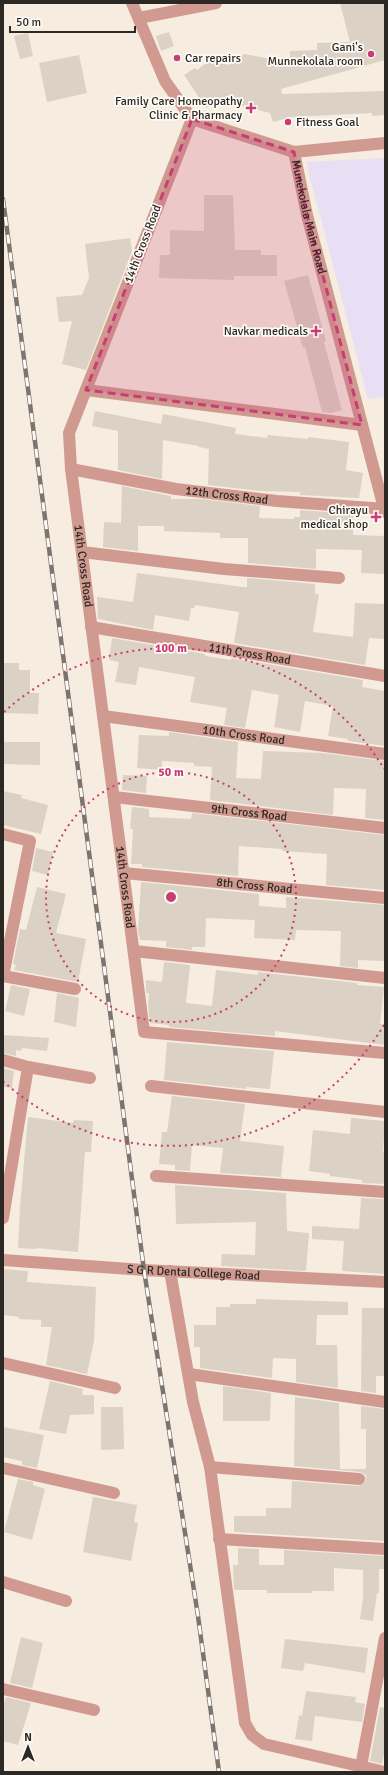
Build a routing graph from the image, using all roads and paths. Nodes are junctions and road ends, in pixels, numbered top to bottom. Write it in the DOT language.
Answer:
graph roads {
  1 [pos="132,3"];
  2 [pos="216,3"];
  3 [pos="138,18"];
  4 [pos="192,119"];
  5 [pos="385,143"];
  6 [pos="294,152"];
  7 [pos="86,390"];
  8 [pos="362,425"];
  9 [pos="71,469"];
  10 [pos="385,510"];
  11 [pos="82,552"];
  12 [pos="339,578"];
  13 [pos="92,627"];
  14 [pos="385,676"];
  15 [pos="103,716"];
  16 [pos="385,754"];
  17 [pos="114,798"];
  18 [pos="385,828"];
  19 [pos="3,834"];
  20 [pos="124,873"];
  21 [pos="385,898"];
  22 [pos="6,945"];
  23 [pos="134,950"];
  24 [pos="3,976"];
  25 [pos="385,978"];
  26 [pos="75,988"];
  27 [pos="385,1053"];
  28 [pos="3,1060"];
  29 [pos="28,1067"];
  30 [pos="90,1078"];
  31 [pos="151,1086"];
  32 [pos="385,1112"];
  33 [pos="156,1176"];
  34 [pos="385,1192"];
  35 [pos="3,1218"];
  36 [pos="3,1260"];
  37 [pos="170,1271"];
  38 [pos="385,1282"];
  39 [pos="3,1364"];
  40 [pos="188,1374"];
  41 [pos="115,1388"];
  42 [pos="385,1402"];
  43 [pos="210,1467"];
  44 [pos="3,1468"];
  45 [pos="359,1479"];
  46 [pos="114,1493"];
  47 [pos="219,1538"];
  48 [pos="385,1549"];
  49 [pos="3,1582"];
  50 [pos="66,1601"];
  51 [pos="385,1638"];
  52 [pos="3,1689"];
  53 [pos="380,1691"];
  54 [pos="94,1710"];
  55 [pos="360,1770"];
  56 [pos="385,1772"];
  1 -- 3 [label="street"];
  2 -- 3 [label="street"];
  3 -- 4 [label="street"];
  4 -- 6 [label="street, Munekolala Main Road"];
  4 -- 7 [label="street, 14th Cross Road"];
  5 -- 6 [label="street"];
  6 -- 8 [label="street, Munekolala Main Road"];
  7 -- 8 [label="street"];
  7 -- 9 [label="street, 14th Cross Road"];
  8 -- 10 [label="street, Munekolala Main Road"];
  9 -- 10 [label="street, 12th Cross Road"];
  9 -- 11 [label="street, 14th Cross Road"];
  11 -- 12 [label="street"];
  11 -- 13 [label="street, 14th Cross Road"];
  13 -- 14 [label="street, 11th Cross Road"];
  13 -- 15 [label="street, 14th Cross Road"];
  15 -- 16 [label="street, 10th Cross Road"];
  15 -- 17 [label="street, 14th Cross Road"];
  17 -- 18 [label="street, 9th Cross Road"];
  17 -- 20 [label="street, 14th Cross Road"];
  19 -- 22 [label="street"];
  20 -- 21 [label="street, 8th Cross Road"];
  20 -- 23 [label="street, 14th Cross Road"];
  22 -- 24 [label="street"];
  23 -- 25 [label="street"];
  23 -- 27 [label="street, 14th Cross Road"];
  24 -- 26 [label="street"];
  28 -- 29 [label="street"];
  29 -- 30 [label="street"];
  29 -- 35 [label="street"];
  31 -- 32 [label="street"];
  33 -- 34 [label="street"];
  36 -- 37 [label="street, S G R Dental College Road"];
  37 -- 38 [label="street, S G R Dental College Road"];
  37 -- 40 [label="street"];
  39 -- 41 [label="street"];
  40 -- 42 [label="street"];
  40 -- 43 [label="street"];
  43 -- 45 [label="street"];
  43 -- 47 [label="street"];
  44 -- 46 [label="street"];
  47 -- 48 [label="street"];
  47 -- 55 [label="street"];
  49 -- 50 [label="street"];
  51 -- 53 [label="street"];
  52 -- 54 [label="street"];
  53 -- 55 [label="street"];
  55 -- 56 [label="street"];
}
